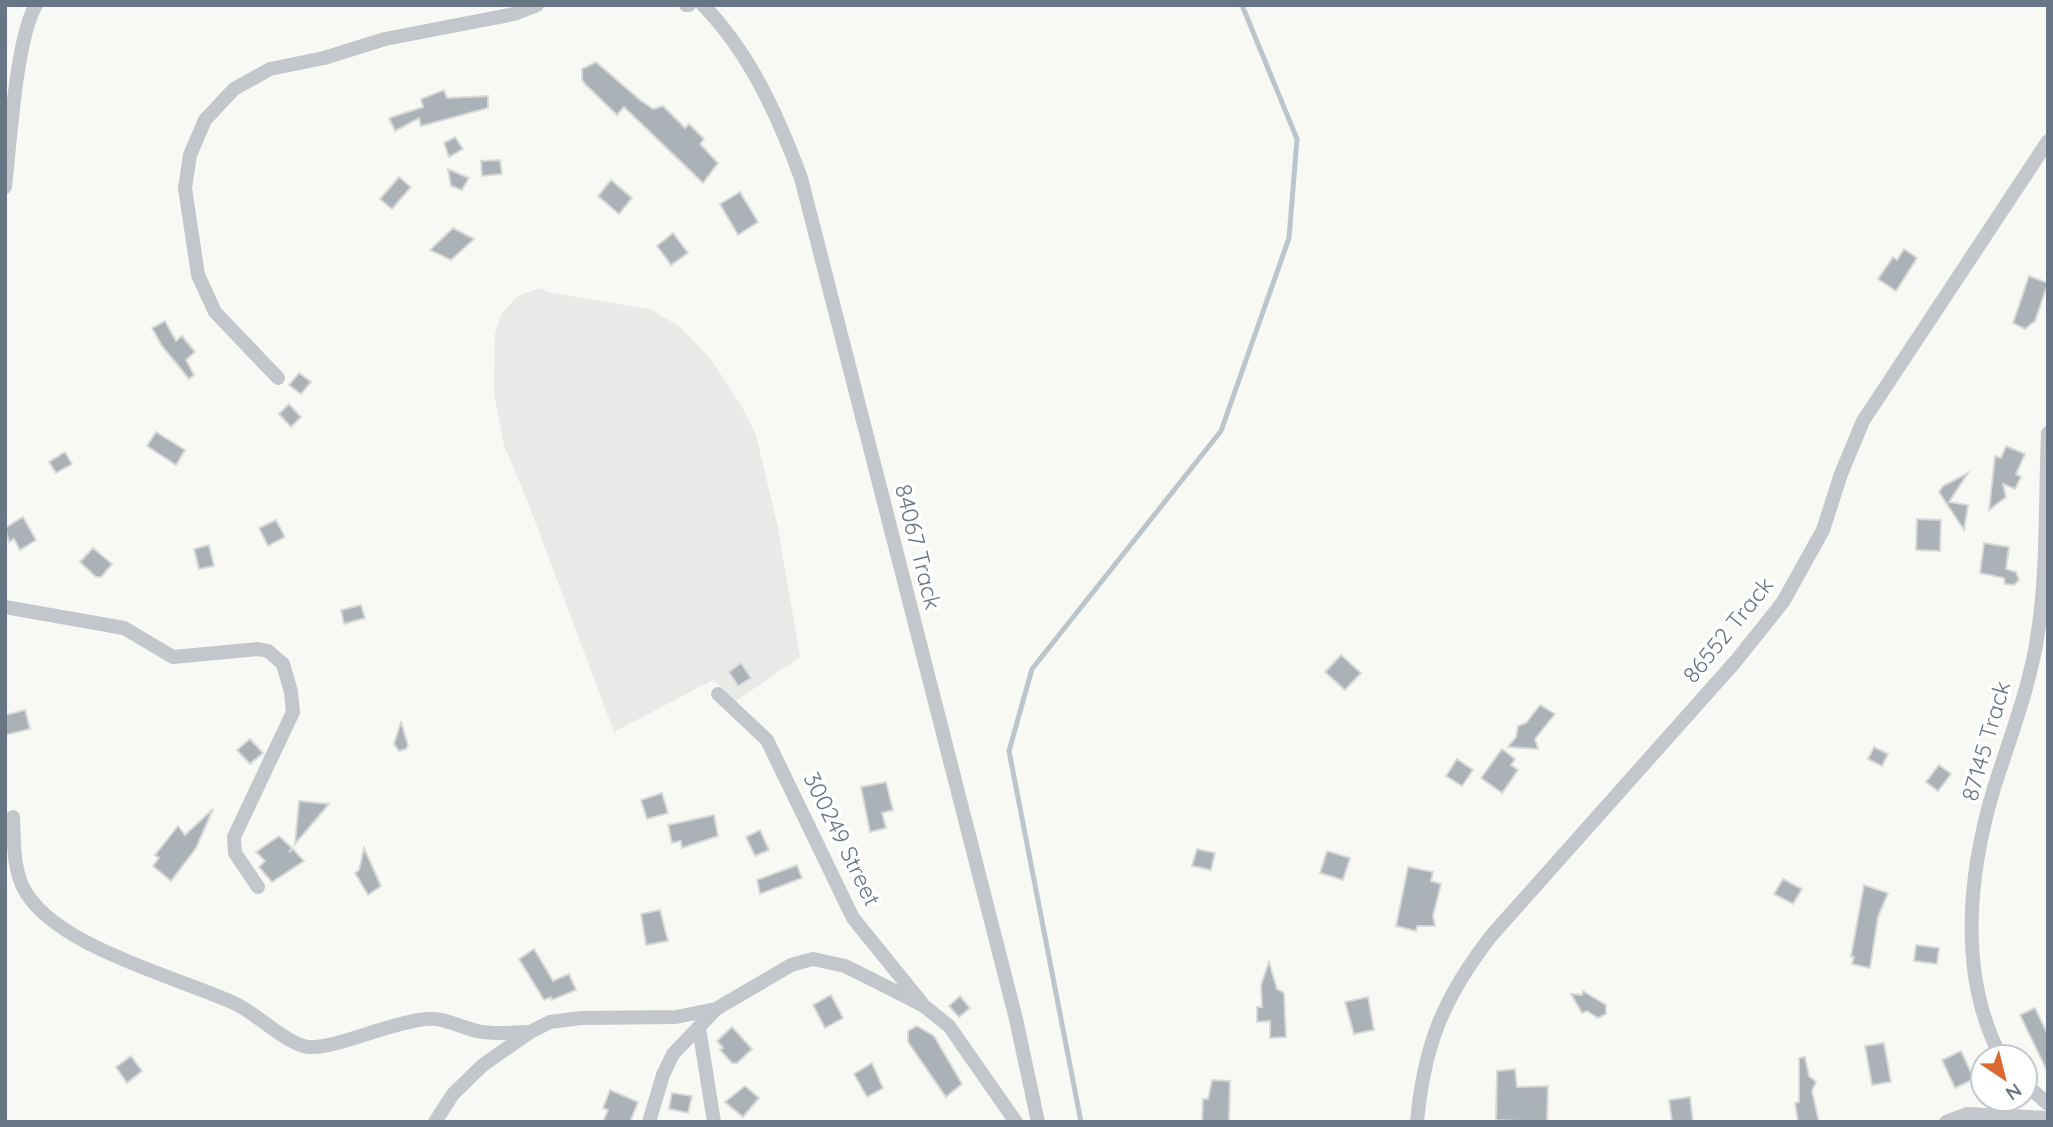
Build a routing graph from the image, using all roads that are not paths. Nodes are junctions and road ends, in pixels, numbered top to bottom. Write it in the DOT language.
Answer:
graph roads {
  1 [pos="36,5"];
  2 [pos="537,5"];
  3 [pos="703,5"];
  4 [pos="2048,141"];
  5 [pos="5,187"];
  6 [pos="278,378"];
  7 [pos="2048,433"];
  8 [pos="5,607"];
  9 [pos="718,694"];
  10 [pos="13,817"];
  11 [pos="258,887"];
  12 [pos="924,1006"];
  13 [pos="716,1009"];
  14 [pos="699,1028"];
  15 [pos="530,1032"];
  16 [pos="1994,1043"];
  17 [pos="2048,1118"];
  18 [pos="435,1122"];
  19 [pos="649,1122"];
  20 [pos="714,1122"];
  21 [pos="1016,1122"];
  22 [pos="1038,1122"];
  23 [pos="1417,1122"];
  24 [pos="1946,1122"];
  1 -- 5 [label="street"];
  2 -- 6 [label="street"];
  3 -- 22 [label="street, 84067 Track"];
  4 -- 23 [label="street, 86552 Track"];
  7 -- 16 [label="street, 87145 Track"];
  8 -- 11 [label="street"];
  9 -- 12 [label="street, 300249 Street"];
  10 -- 15 [label="street"];
  12 -- 13 [label="street"];
  12 -- 21 [label="street"];
  13 -- 14 [label="street"];
  13 -- 15 [label="street"];
  14 -- 19 [label="street"];
  14 -- 20 [label="street"];
  15 -- 18 [label="street"];
  17 -- 24 [label="street"];
}
